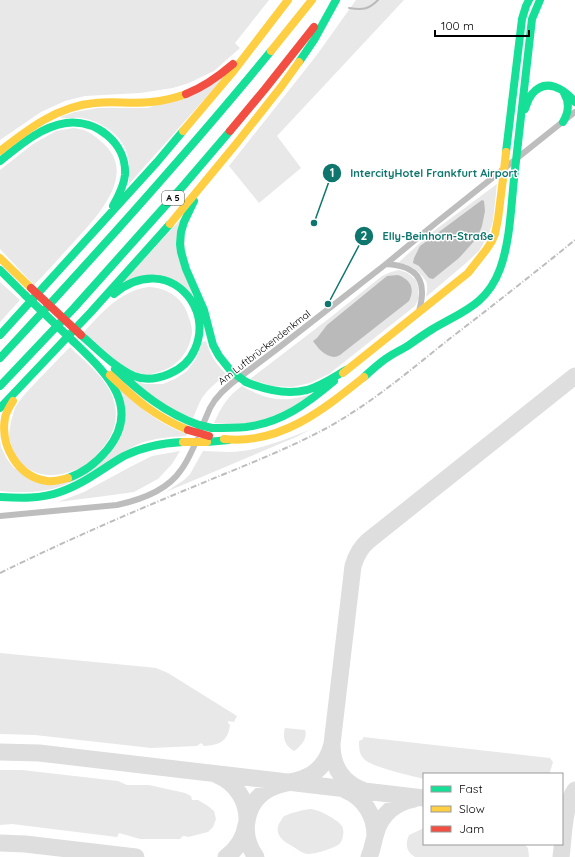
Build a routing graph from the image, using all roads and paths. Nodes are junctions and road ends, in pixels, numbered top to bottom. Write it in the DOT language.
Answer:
graph roads {
  1 [pos="288,0"];
  2 [pos="312,0"];
  3 [pos="336,0"];
  4 [pos="529,0"];
  5 [pos="540,0"];
  6 [pos="255,43"];
  7 [pos="562,89"];
  8 [pos="575,102"];
  9 [pos="575,112"];
  10 [pos="521,120"];
  11 [pos="563,122"];
  12 [pos="0,151"];
  13 [pos="0,161"];
  14 [pos="207,180"];
  15 [pos="98,228"];
  16 [pos="0,258"];
  17 [pos="386,264"];
  18 [pos="0,270"];
  19 [pos="419,312"];
  20 [pos="80,324"];
  21 [pos="0,335"];
  22 [pos="81,335"];
  23 [pos="74,342"];
  24 [pos="0,358"];
  25 [pos="346,370"];
  26 [pos="30,377"];
  27 [pos="0,386"];
  28 [pos="0,408"];
  29 [pos="190,427"];
  30 [pos="208,439"];
  31 [pos="0,497"];
  32 [pos="0,516"];
  1 -- 6 [label="main road"];
  2 -- 24 [label="main road, A 5"];
  3 -- 14 [label="main road"];
  3 -- 27 [label="main road, A 5"];
  4 -- 19 [label="main road, bridge"];
  5 -- 10 [label="main road"];
  6 -- 12 [label="main road"];
  6 -- 15 [label="main road"];
  7 -- 8 [label="main road"];
  7 -- 10 [label="main road"];
  7 -- 11 [label="main road"];
  9 -- 11 [label="street, Am Luftbrückendenkmal"];
  10 -- 30 [label="main road, bridge"];
  11 -- 17 [label="street, Am Luftbrückendenkmal"];
  13 -- 15 [label="main road"];
  14 -- 20 [label="main road"];
  14 -- 25 [label="main road, bridge"];
  15 -- 21 [label="main road"];
  16 -- 22 [label="main road, bridge"];
  17 -- 19 [label="street"];
  17 -- 32 [label="street, Am Luftbrückendenkmal"];
  18 -- 23 [label="main road, bridge"];
  19 -- 25 [label="main road"];
  20 -- 22 [label="main road"];
  20 -- 26 [label="main road"];
  22 -- 29 [label="main road"];
  23 -- 26 [label="main road"];
  23 -- 29 [label="main road"];
  25 -- 29 [label="main road, bridge"];
  26 -- 28 [label="main road"];
  29 -- 30 [label="main road, bridge"];
  30 -- 31 [label="main road, bridge"];
}
